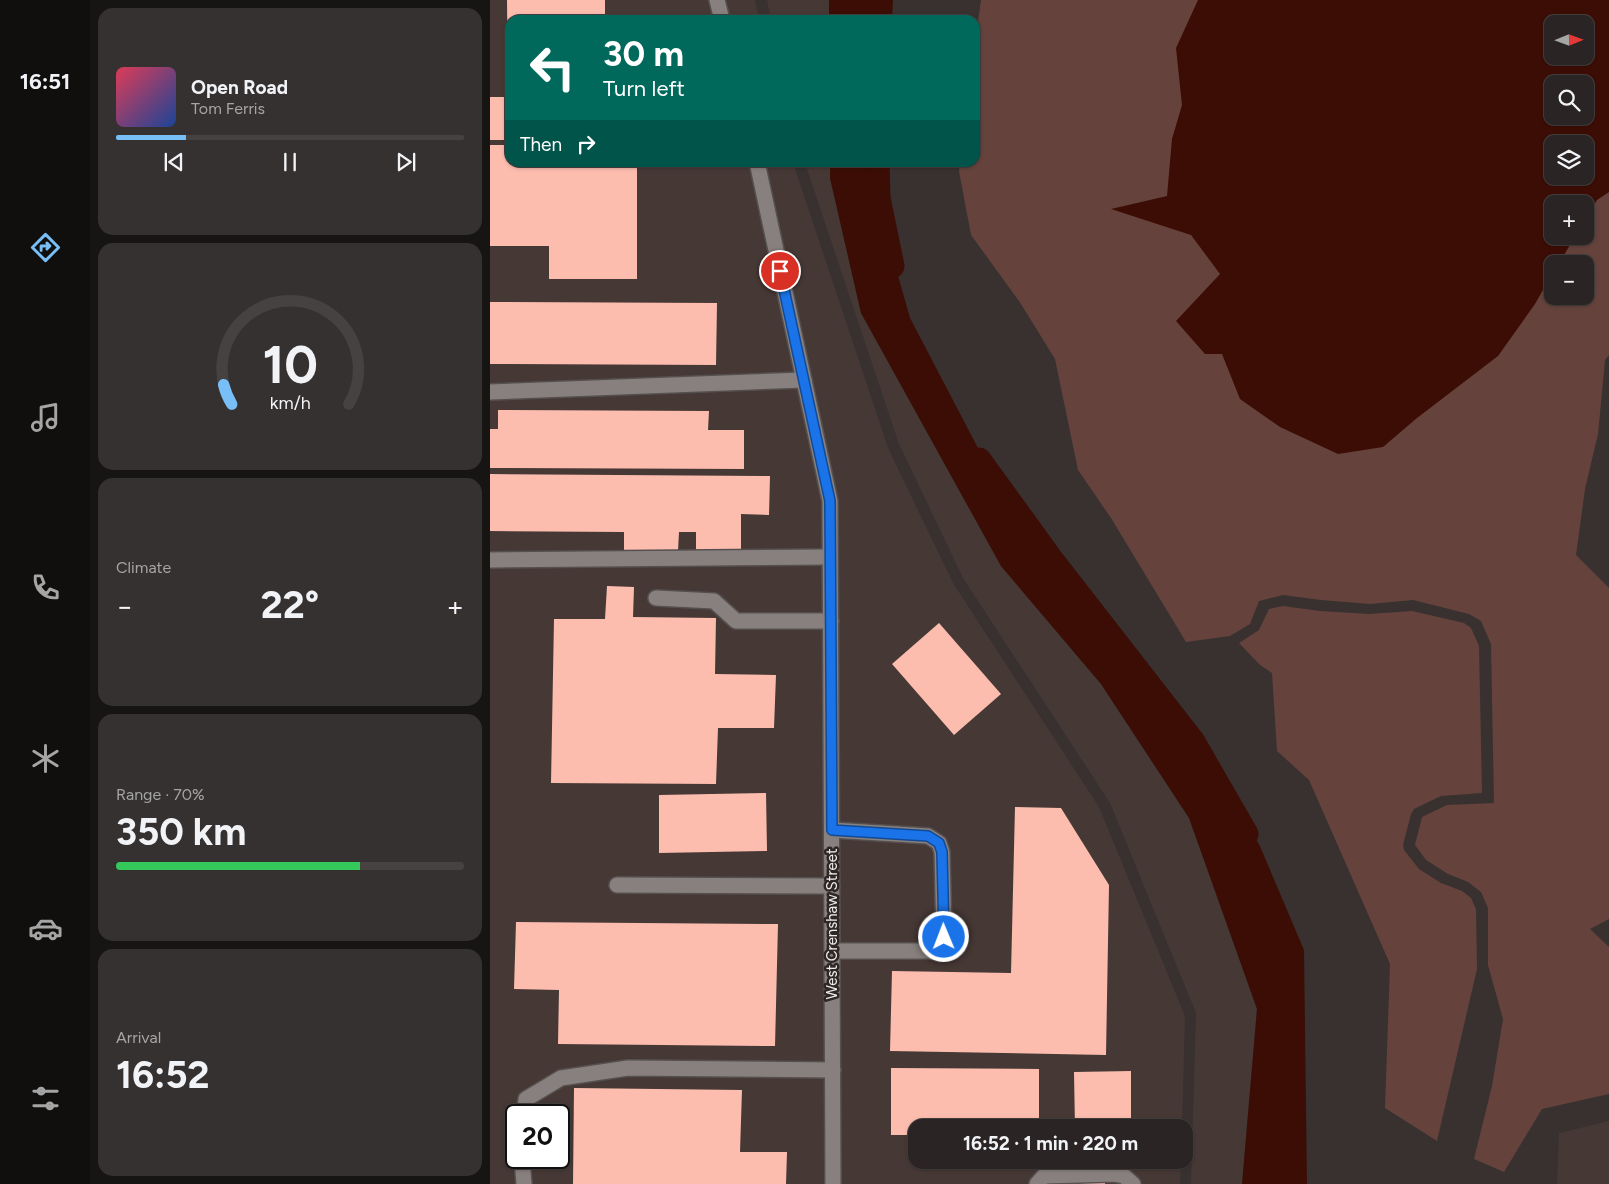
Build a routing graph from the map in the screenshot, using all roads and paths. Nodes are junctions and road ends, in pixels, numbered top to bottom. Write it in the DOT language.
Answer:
graph roads {
  1 [pos="717,0"];
  2 [pos="721,15"];
  3 [pos="758,167"];
  4 [pos="804,380"];
  5 [pos="490,392"];
  6 [pos="830,557"];
  7 [pos="490,560"];
  8 [pos="656,598"];
  9 [pos="831,621"];
  10 [pos="832,830"];
  11 [pos="617,885"];
  12 [pos="832,886"];
  13 [pos="832,950"];
  14 [pos="833,1070"];
  15 [pos="525,1104"];
  16 [pos="523,1169"];
  17 [pos="524,1184"];
  18 [pos="833,1184"];
  19 [pos="1037,1184"];
  20 [pos="1133,1184"];
  1 -- 2 [label="street"];
  3 -- 4 [label="street, West Crenshaw Street"];
  4 -- 5 [label="street"];
  4 -- 6 [label="street, West Crenshaw Street"];
  6 -- 7 [label="street"];
  6 -- 9 [label="street, West Crenshaw Street"];
  8 -- 9 [label="street"];
  9 -- 10 [label="street, West Crenshaw Street"];
  10 -- 12 [label="street, West Crenshaw Street"];
  10 -- 13 [label="street"];
  11 -- 12 [label="street"];
  12 -- 13 [label="street, West Crenshaw Street"];
  13 -- 14 [label="street, West Crenshaw Street"];
  14 -- 15 [label="street"];
  14 -- 18 [label="street, West Crenshaw Street"];
  16 -- 17 [label="street"];
  19 -- 20 [label="street"];
}
